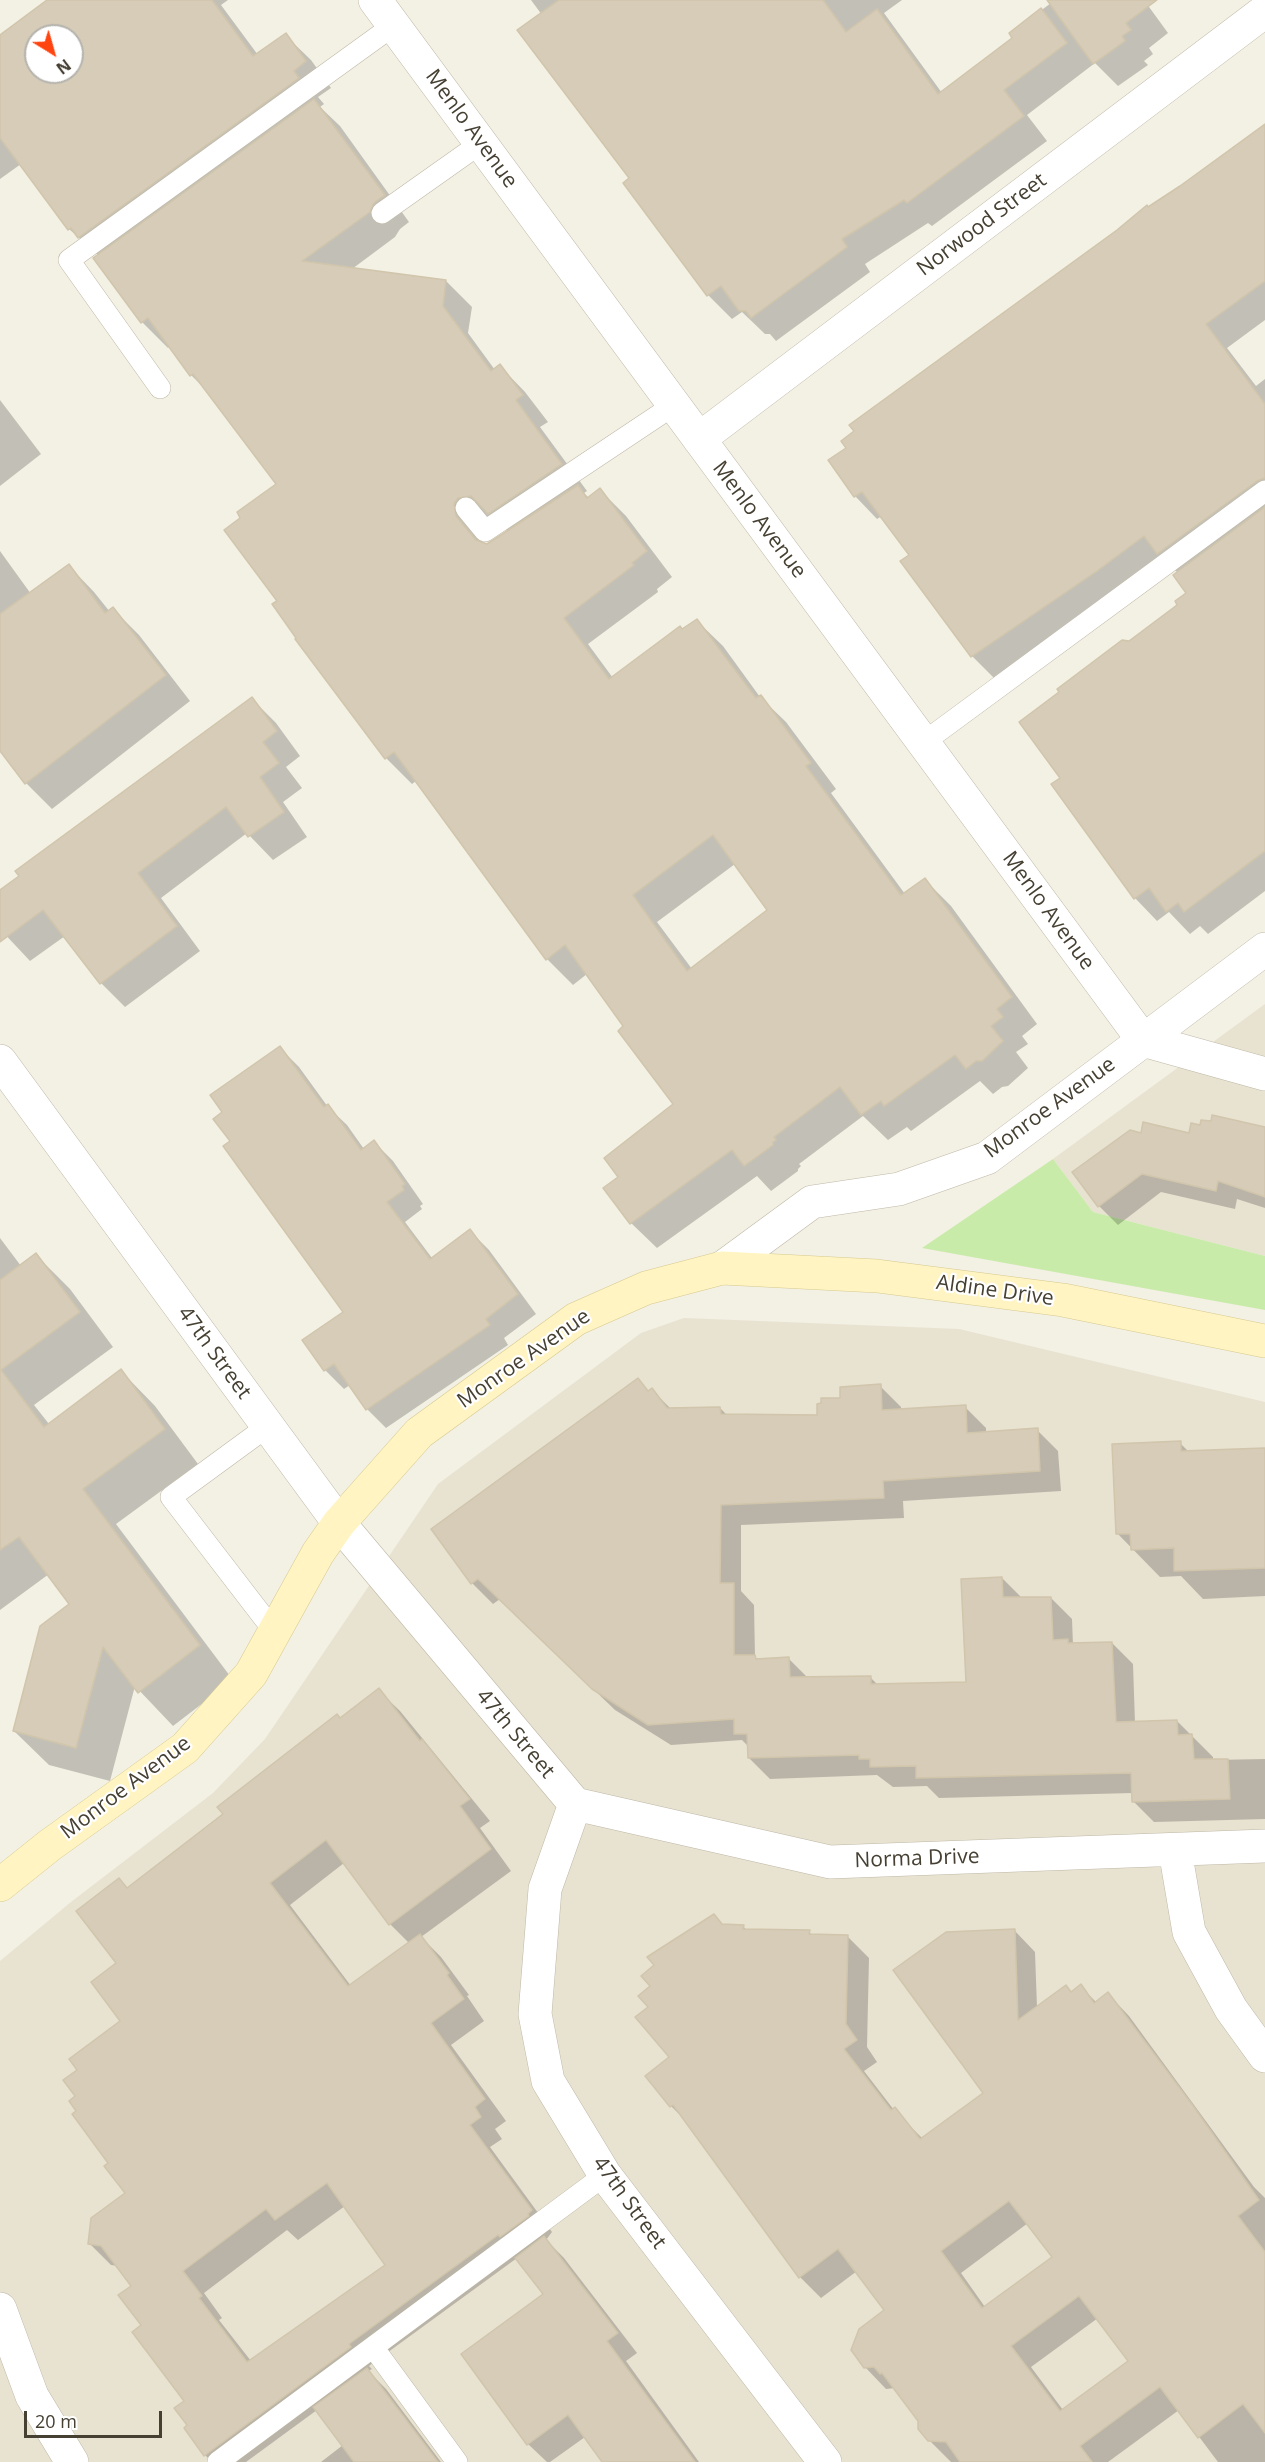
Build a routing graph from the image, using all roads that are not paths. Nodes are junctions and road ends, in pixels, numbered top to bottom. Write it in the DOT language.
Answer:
graph roads {
  1 [pos="1265,11"];
  2 [pos="385,13"];
  3 [pos="481,143"];
  4 [pos="382,213"];
  5 [pos="160,388"];
  6 [pos="674,405"];
  7 [pos="699,439"];
  8 [pos="1265,491"];
  9 [pos="466,508"];
  10 [pos="924,742"];
  11 [pos="1265,949"];
  12 [pos="1143,1040"];
  13 [pos="0,1061"];
  14 [pos="1265,1074"];
  15 [pos="722,1268"];
  16 [pos="1265,1341"];
  17 [pos="268,1426"];
  18 [pos="339,1523"];
  19 [pos="274,1631"];
  20 [pos="575,1804"];
  21 [pos="1265,1846"];
  22 [pos="1174,1850"];
  23 [pos="0,1885"];
  24 [pos="1265,2056"];
  25 [pos="605,2175"];
  26 [pos="0,2309"];
  27 [pos="373,2347"];
  28 [pos="72,2462"];
  29 [pos="218,2462"];
  30 [pos="457,2462"];
  31 [pos="825,2462"];
  1 -- 7 [label="street, Norwood Street"];
  2 -- 3 [label="street, Menlo Avenue"];
  2 -- 5 [label="lane"];
  3 -- 4 [label="lane"];
  3 -- 6 [label="street, Menlo Avenue"];
  6 -- 7 [label="street, Menlo Avenue"];
  6 -- 9 [label="lane"];
  7 -- 10 [label="street, Menlo Avenue"];
  8 -- 10 [label="lane"];
  10 -- 12 [label="street, Menlo Avenue"];
  11 -- 12 [label="street, Monroe Avenue"];
  12 -- 14 [label="street"];
  12 -- 15 [label="street, Monroe Avenue"];
  13 -- 17 [label="street, 47th Street"];
  15 -- 16 [label="main road, Aldine Drive"];
  15 -- 18 [label="main road, Monroe Avenue"];
  17 -- 18 [label="street, 47th Street"];
  17 -- 19 [label="lane"];
  18 -- 19 [label="main road, Monroe Avenue"];
  18 -- 20 [label="street, 47th Street"];
  19 -- 23 [label="main road, Monroe Avenue"];
  20 -- 22 [label="street, Norma Drive"];
  20 -- 25 [label="street, 47th Street"];
  21 -- 22 [label="street, Norma Drive"];
  22 -- 24 [label="street"];
  25 -- 27 [label="lane"];
  25 -- 31 [label="street, 47th Street"];
  26 -- 28 [label="street"];
  27 -- 29 [label="lane"];
  27 -- 30 [label="lane"];
}
